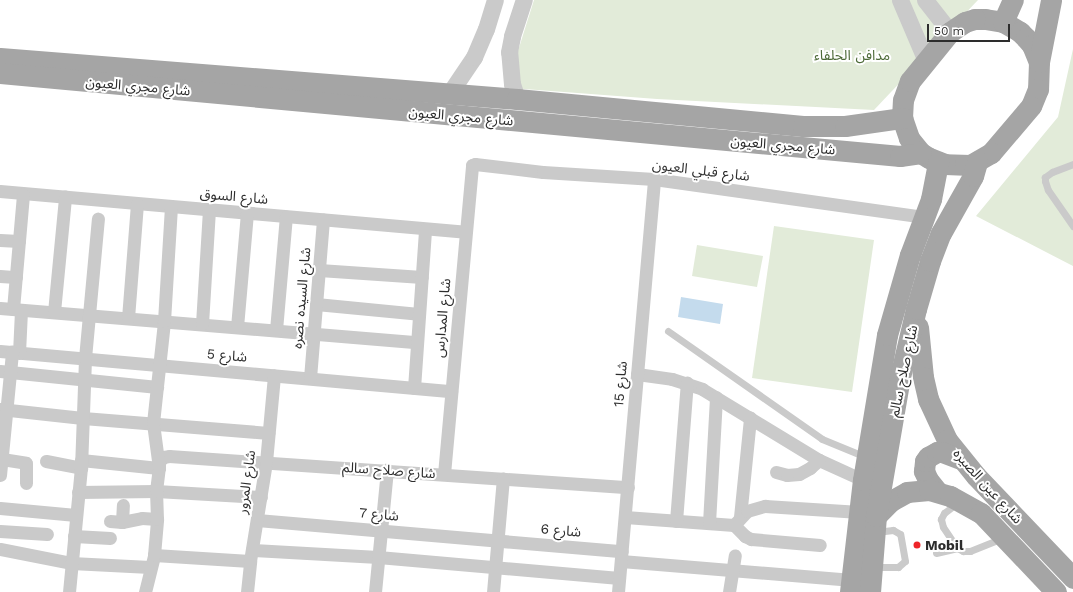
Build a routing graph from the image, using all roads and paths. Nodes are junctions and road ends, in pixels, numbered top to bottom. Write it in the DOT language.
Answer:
graph roads {
  1 [pos="495,0"];
  2 [pos="524,0"];
  3 [pos="900,0"];
  4 [pos="925,0"];
  5 [pos="1013,0"];
  6 [pos="1051,0"];
  7 [pos="1003,22"];
  8 [pos="950,32"];
  9 [pos="0,58"];
  10 [pos="926,61"];
  11 [pos="1039,62"];
  12 [pos="0,73"];
  13 [pos="449,94"];
  14 [pos="517,99"];
  15 [pos="902,118"];
  16 [pos="930,158"];
  17 [pos="977,162"];
  18 [pos="1073,164"];
  19 [pos="472,165"];
  20 [pos="654,179"];
  21 [pos="0,191"];
  22 [pos="23,194"];
  23 [pos="65,197"];
  24 [pos="136,204"];
  25 [pos="171,206"];
  26 [pos="209,210"];
  27 [pos="247,213"];
  28 [pos="286,216"];
  29 [pos="925,217"];
  30 [pos="98,219"];
  31 [pos="323,220"];
  32 [pos="1073,226"];
  33 [pos="426,229"];
  34 [pos="465,232"];
  35 [pos="0,240"];
  36 [pos="19,241"];
  37 [pos="319,270"];
  38 [pos="0,276"];
  39 [pos="422,277"];
  40 [pos="16,278"];
  41 [pos="316,304"];
  42 [pos="11,309"];
  43 [pos="916,309"];
  44 [pos="54,312"];
  45 [pos="419,314"];
  46 [pos="89,315"];
  47 [pos="128,318"];
  48 [pos="164,321"];
  49 [pos="202,324"];
  50 [pos="237,327"];
  51 [pos="276,330"];
  52 [pos="668,331"];
  53 [pos="314,333"];
  54 [pos="417,342"];
  55 [pos="10,352"];
  56 [pos="85,358"];
  57 [pos="160,365"];
  58 [pos="5,372"];
  59 [pos="637,374"];
  60 [pos="274,375"];
  61 [pos="310,378"];
  62 [pos="84,380"];
  63 [pos="687,382"];
  64 [pos="157,387"];
  65 [pos="414,388"];
  66 [pos="451,391"];
  67 [pos="716,397"];
  68 [pos="3,409"];
  69 [pos="83,418"];
  70 [pos="750,418"];
  71 [pos="153,423"];
  72 [pos="268,434"];
  73 [pos="2,440"];
  74 [pos="867,457"];
  75 [pos="2,459"];
  76 [pos="960,459"];
  77 [pos="819,460"];
  78 [pos="46,461"];
  79 [pos="266,462"];
  80 [pos="81,464"];
  81 [pos="159,468"];
  82 [pos="387,470"];
  83 [pos="776,472"];
  84 [pos="0,474"];
  85 [pos="444,474"];
  86 [pos="503,478"];
  87 [pos="863,480"];
  88 [pos="26,483"];
  89 [pos="628,487"];
  90 [pos="156,491"];
  91 [pos="937,491"];
  92 [pos="78,492"];
  93 [pos="261,497"];
  94 [pos="960,500"];
  95 [pos="123,505"];
  96 [pos="0,508"];
  97 [pos="76,515"];
  98 [pos="625,517"];
  99 [pos="157,519"];
  100 [pos="257,520"];
  101 [pos="870,520"];
  102 [pos="676,521"];
  103 [pos="737,521"];
  104 [pos="709,523"];
  105 [pos="381,530"];
  106 [pos="0,531"];
  107 [pos="47,534"];
  108 [pos="74,536"];
  109 [pos="1003,537"];
  110 [pos="110,538"];
  111 [pos="498,540"];
  112 [pos="820,545"];
  113 [pos="957,548"];
  114 [pos="0,549"];
  115 [pos="936,553"];
  116 [pos="735,555"];
  117 [pos="251,556"];
  118 [pos="621,556"];
  119 [pos="378,557"];
  120 [pos="152,561"];
  121 [pos="71,563"];
  122 [pos="872,566"];
  123 [pos="495,568"];
  124 [pos="733,570"];
  125 [pos="619,578"];
  126 [pos="1073,578"];
  127 [pos="851,586"];
  128 [pos="69,592"];
  129 [pos="148,592"];
  130 [pos="247,592"];
  131 [pos="375,592"];
  132 [pos="493,592"];
  133 [pos="618,592"];
  134 [pos="730,592"];
  135 [pos="870,592"];
  136 [pos="1056,592"];
  1 -- 13 [label="street"];
  2 -- 14 [label="street"];
  3 -- 10 [label="street"];
  4 -- 8 [label="street"];
  5 -- 7 [label="main road"];
  6 -- 11 [label="main road"];
  7 -- 8 [label="main road"];
  7 -- 11 [label="main road"];
  8 -- 10 [label="main road"];
  9 -- 13 [label="main road, شارع مجري العيون"];
  10 -- 15 [label="main road"];
  11 -- 17 [label="main road"];
  12 -- 16 [label="main road, شارع مجري العيون"];
  13 -- 14 [label="main road, شارع مجري العيون"];
  14 -- 15 [label="main road, شارع مجري العيون"];
  15 -- 16 [label="main road"];
  16 -- 17 [label="main road"];
  16 -- 29 [label="main road, شارع صلاح سالم"];
  17 -- 43 [label="main road, شارع صلاح سالم"];
  18 -- 32 [label="lane"];
  19 -- 20 [label="street, شارع قبلي العيون"];
  19 -- 34 [label="street, شارع المدارس"];
  20 -- 29 [label="street, شارع قبلي العيون"];
  20 -- 59 [label="street, شارع 15"];
  21 -- 22 [label="street, شارع السوق"];
  22 -- 23 [label="street, شارع السوق"];
  22 -- 36 [label="street"];
  23 -- 24 [label="street, شارع السوق"];
  23 -- 44 [label="street"];
  24 -- 25 [label="street, شارع السوق"];
  24 -- 47 [label="street"];
  25 -- 26 [label="street, شارع السوق"];
  25 -- 48 [label="street"];
  26 -- 27 [label="street, شارع السوق"];
  26 -- 49 [label="street"];
  27 -- 28 [label="street, شارع السوق"];
  27 -- 50 [label="street"];
  28 -- 31 [label="street, شارع السوق"];
  28 -- 51 [label="street"];
  29 -- 74 [label="main road, شارع صلاح سالم"];
  30 -- 46 [label="street"];
  31 -- 33 [label="street, شارع السوق"];
  31 -- 37 [label="street, شارع السيده نصره"];
  33 -- 34 [label="street, شارع السوق"];
  33 -- 39 [label="street"];
  34 -- 66 [label="street, شارع المدارس"];
  35 -- 36 [label="street"];
  36 -- 40 [label="street"];
  37 -- 39 [label="street"];
  37 -- 41 [label="street, شارع السيده نصره"];
  38 -- 40 [label="street"];
  39 -- 45 [label="street"];
  40 -- 42 [label="street"];
  41 -- 45 [label="street"];
  41 -- 53 [label="street, شارع السيده نصره"];
  42 -- 44 [label="street"];
  42 -- 55 [label="street"];
  43 -- 76 [label="main road, شارع عين الصيره"];
  43 -- 101 [label="main road, شارع صلاح سالم"];
  44 -- 46 [label="street"];
  45 -- 54 [label="street"];
  46 -- 47 [label="street"];
  46 -- 56 [label="street"];
  47 -- 48 [label="street"];
  48 -- 49 [label="street"];
  48 -- 57 [label="street"];
  49 -- 50 [label="street"];
  50 -- 51 [label="street"];
  51 -- 53 [label="street"];
  52 -- 74 [label="lane"];
  53 -- 54 [label="street"];
  53 -- 61 [label="street, شارع السيده نصره"];
  54 -- 65 [label="street"];
  55 -- 56 [label="street, شارع 5"];
  55 -- 58 [label="street"];
  56 -- 57 [label="street, شارع 5"];
  56 -- 62 [label="street"];
  57 -- 60 [label="street, شارع 5"];
  57 -- 64 [label="street"];
  58 -- 62 [label="street"];
  58 -- 68 [label="street"];
  59 -- 63 [label="street"];
  59 -- 89 [label="street, شارع 15"];
  60 -- 61 [label="street, شارع 5"];
  60 -- 72 [label="street, شارع المرور"];
  61 -- 65 [label="street, شارع 5"];
  62 -- 64 [label="street"];
  62 -- 69 [label="street"];
  63 -- 67 [label="street"];
  63 -- 102 [label="street"];
  64 -- 71 [label="street"];
  65 -- 66 [label="street, شارع 5"];
  66 -- 85 [label="street, شارع المدارس"];
  67 -- 70 [label="street"];
  67 -- 104 [label="street"];
  68 -- 69 [label="street"];
  68 -- 73 [label="street"];
  69 -- 71 [label="street"];
  69 -- 80 [label="street"];
  70 -- 77 [label="street"];
  70 -- 103 [label="street"];
  71 -- 72 [label="street"];
  71 -- 81 [label="street"];
  72 -- 79 [label="street, شارع المرور"];
  73 -- 75 [label="street"];
  74 -- 87 [label="main road, شارع صلاح سالم"];
  75 -- 84 [label="street"];
  75 -- 88 [label="street"];
  76 -- 91 [label="main road"];
  76 -- 126 [label="main road, شارع عين الصيره"];
  77 -- 83 [label="street"];
  77 -- 87 [label="street"];
  78 -- 80 [label="street"];
  79 -- 81 [label="street, شارع صلاح سالم"];
  79 -- 82 [label="street, شارع صلاح سالم"];
  79 -- 93 [label="street, شارع المرور"];
  80 -- 81 [label="street"];
  80 -- 92 [label="street"];
  81 -- 90 [label="street"];
  82 -- 85 [label="street, شارع صلاح سالم"];
  82 -- 105 [label="street"];
  85 -- 86 [label="street, شارع صلاح سالم"];
  86 -- 89 [label="street, شارع صلاح سالم"];
  86 -- 111 [label="street"];
  87 -- 101 [label="main road, شارع صلاح سالم"];
  89 -- 98 [label="street, شارع 15"];
  90 -- 92 [label="street"];
  90 -- 93 [label="street"];
  90 -- 99 [label="street"];
  91 -- 94 [label="main road, شارع عين الصيره"];
  91 -- 101 [label="main road, شارع عين الصيره"];
  92 -- 97 [label="street"];
  93 -- 100 [label="street, شارع المرور"];
  94 -- 109 [label="main road, شارع عين الصيره"];
  94 -- 113 [label="lane"];
  95 -- 99 [label="street"];
  96 -- 97 [label="street"];
  97 -- 108 [label="street"];
  98 -- 102 [label="street"];
  98 -- 118 [label="street, شارع 15"];
  99 -- 120 [label="street"];
  100 -- 105 [label="street, شارع 7"];
  100 -- 117 [label="street, شارع المرور"];
  101 -- 103 [label="street"];
  101 -- 122 [label="main road, شارع صلاح سالم"];
  101 -- 122 [label="lane"];
  101 -- 127 [label="main road, شارع صلاح سالم"];
  102 -- 104 [label="street"];
  103 -- 104 [label="street"];
  103 -- 112 [label="street"];
  105 -- 111 [label="street, شارع 7"];
  105 -- 119 [label="street"];
  106 -- 107 [label="street"];
  108 -- 110 [label="street"];
  108 -- 121 [label="street"];
  109 -- 113 [label="lane"];
  109 -- 136 [label="main road, شارع عين الصيره"];
  111 -- 118 [label="street, شارع 6"];
  111 -- 123 [label="street"];
  113 -- 115 [label="lane"];
  114 -- 121 [label="street"];
  116 -- 124 [label="street"];
  117 -- 119 [label="street"];
  117 -- 120 [label="street"];
  117 -- 130 [label="street, شارع المرور"];
  118 -- 124 [label="street, شارع 6"];
  118 -- 125 [label="street, شارع 15"];
  119 -- 123 [label="street"];
  119 -- 131 [label="street"];
  120 -- 121 [label="street"];
  120 -- 129 [label="street"];
  121 -- 128 [label="street"];
  122 -- 135 [label="main road, شارع صلاح سالم"];
  123 -- 125 [label="street"];
  123 -- 132 [label="street"];
  124 -- 127 [label="street, شارع 6"];
  124 -- 134 [label="street"];
  125 -- 133 [label="street, شارع 15"];
}
